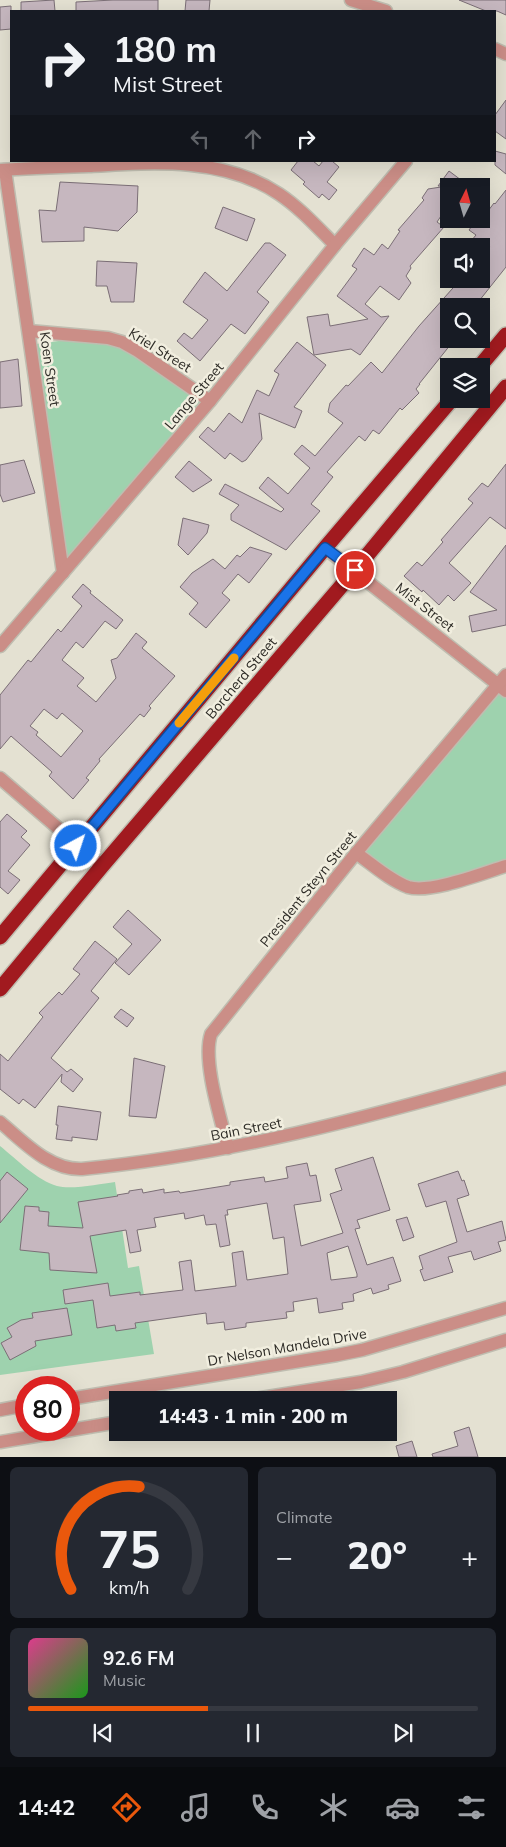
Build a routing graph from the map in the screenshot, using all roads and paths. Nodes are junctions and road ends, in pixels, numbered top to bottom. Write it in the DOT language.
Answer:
graph roads {
  1 [pos="351,0"];
  2 [pos="383,10"];
  3 [pos="405,162"];
  4 [pos="2,170"];
  5 [pos="335,245"];
  6 [pos="29,331"];
  7 [pos="506,335"];
  8 [pos="487,358"];
  9 [pos="506,387"];
  10 [pos="210,401"];
  11 [pos="444,408"];
  12 [pos="325,548"];
  13 [pos="355,570"];
  14 [pos="63,573"];
  15 [pos="0,646"];
  16 [pos="504,683"];
  17 [pos="0,778"];
  18 [pos="76,846"];
  19 [pos="356,853"];
  20 [pos="102,866"];
  21 [pos="506,866"];
  22 [pos="0,938"];
  23 [pos="0,989"];
  24 [pos="506,1078"];
  25 [pos="0,1122"];
  26 [pos="228,1148"];
  27 [pos="506,1308"];
  28 [pos="506,1340"];
  29 [pos="305,1391"];
  30 [pos="80,1397"];
  31 [pos="15,1408"];
  32 [pos="0,1410"];
  33 [pos="109,1424"];
  34 [pos="0,1442"];
  1 -- 2 [label="street"];
  3 -- 5 [label="street, Lange Street"];
  4 -- 5 [label="street"];
  4 -- 6 [label="street, Koen Street"];
  5 -- 10 [label="street, Lange Street"];
  6 -- 10 [label="street, Kriel Street"];
  6 -- 14 [label="street, Koen Street"];
  7 -- 8 [label="highway"];
  9 -- 13 [label="highway, Borcherd Street"];
  10 -- 14 [label="street, Lange Street"];
  11 -- 12 [label="highway, Borcherd Street"];
  12 -- 13 [label="street, Mist Street"];
  12 -- 18 [label="highway, Borcherd Street"];
  13 -- 16 [label="street, Mist Street"];
  13 -- 20 [label="highway, Borcherd Street"];
  14 -- 15 [label="street, Lange Street"];
  16 -- 19 [label="street, President Steyn Street"];
  17 -- 18 [label="street"];
  18 -- 20 [label="street"];
  18 -- 22 [label="highway, Borcherd Street"];
  19 -- 21 [label="street"];
  19 -- 26 [label="street, President Steyn Street"];
  20 -- 23 [label="highway, Borcherd Street"];
  24 -- 26 [label="street, Bain Street"];
  25 -- 26 [label="street, Bain Street"];
  27 -- 30 [label="street, Dr Nelson Mandela Drive"];
  28 -- 29 [label="street"];
  31 -- 32 [label="street"];
  33 -- 34 [label="street"];
}
